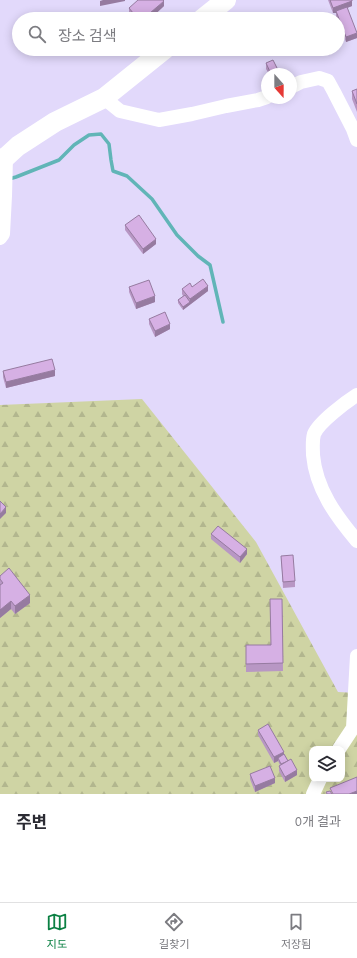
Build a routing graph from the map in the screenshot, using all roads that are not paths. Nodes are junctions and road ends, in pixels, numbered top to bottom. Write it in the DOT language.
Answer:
graph roads {
  1 [pos="226,0"];
  2 [pos="211,12"];
  3 [pos="156,56"];
  4 [pos="297,84"];
  5 [pos="104,98"];
  6 [pos="261,99"];
  7 [pos="357,140"];
  8 [pos="4,162"];
  9 [pos="0,238"];
  10 [pos="357,395"];
  11 [pos="357,541"];
  12 [pos="357,656"];
  13 [pos="341,746"];
  14 [pos="319,782"];
  15 [pos="313,794"];
  1 -- 2 [label="street"];
  3 -- 5 [label="street"];
  4 -- 7 [label="street"];
  5 -- 6 [label="street"];
  5 -- 8 [label="street"];
  8 -- 9 [label="street"];
  10 -- 11 [label="street"];
  12 -- 13 [label="street"];
  14 -- 15 [label="street"];
}
